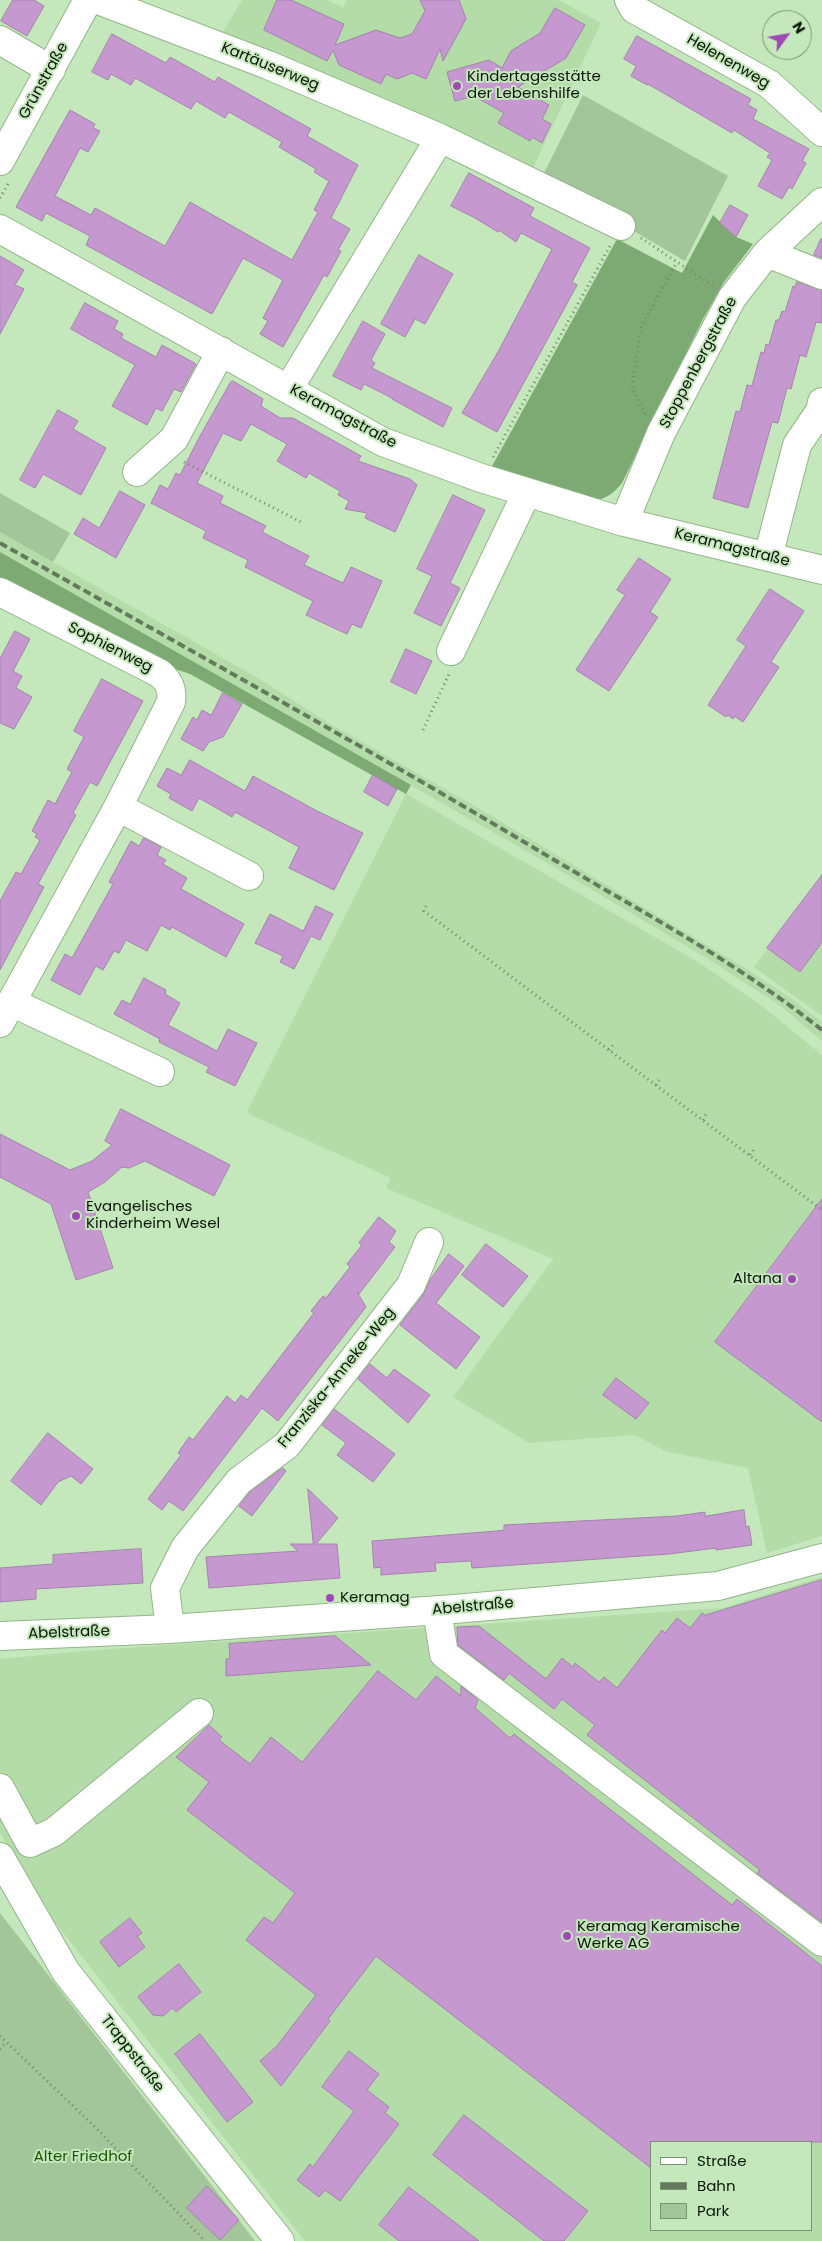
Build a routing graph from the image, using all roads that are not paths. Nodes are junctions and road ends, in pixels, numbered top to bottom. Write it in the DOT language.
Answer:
graph roads {
  1 [pos="88,0"];
  2 [pos="98,0"];
  3 [pos="629,0"];
  4 [pos="0,40"];
  5 [pos="51,70"];
  6 [pos="822,132"];
  7 [pos="440,138"];
  8 [pos="0,161"];
  9 [pos="822,202"];
  10 [pos="621,226"];
  11 [pos="0,229"];
  12 [pos="767,253"];
  13 [pos="822,275"];
  14 [pos="221,351"];
  15 [pos="289,388"];
  16 [pos="822,402"];
  17 [pos="137,472"];
  18 [pos="527,492"];
  19 [pos="624,522"];
  20 [pos="768,557"];
  21 [pos="822,570"];
  22 [pos="2,597"];
  23 [pos="451,651"];
  24 [pos="118,807"];
  25 [pos="249,876"];
  26 [pos="6,1012"];
  27 [pos="160,1072"];
  28 [pos="430,1242"];
  29 [pos="822,1558"];
  30 [pos="437,1610"];
  31 [pos="170,1629"];
  32 [pos="0,1636"];
  33 [pos="199,1713"];
  34 [pos="0,1788"];
  35 [pos="0,1857"];
  36 [pos="822,1942"];
  37 [pos="280,2241"];
  1 -- 5 [label="street, Grünstraße"];
  2 -- 7 [label="street, Kartäuserweg"];
  3 -- 6 [label="street, Helenenweg"];
  4 -- 5 [label="street"];
  5 -- 8 [label="street, Grünstraße"];
  7 -- 10 [label="street, Kartäuserweg"];
  7 -- 15 [label="street"];
  9 -- 12 [label="street, Stoppenbergstraße"];
  11 -- 14 [label="street, Keramagstraße"];
  12 -- 13 [label="street"];
  12 -- 19 [label="street, Stoppenbergstraße"];
  14 -- 15 [label="street, Keramagstraße"];
  14 -- 17 [label="street"];
  15 -- 18 [label="street, Keramagstraße"];
  16 -- 20 [label="street"];
  18 -- 19 [label="street, Keramagstraße"];
  18 -- 23 [label="street"];
  19 -- 20 [label="street, Keramagstraße"];
  20 -- 21 [label="street, Keramagstraße"];
  22 -- 24 [label="street, Sophienweg"];
  24 -- 25 [label="street"];
  24 -- 26 [label="street, Sophienweg"];
  26 -- 27 [label="street, Sophienweg"];
  28 -- 31 [label="street, Franziska-Anneke-Weg"];
  29 -- 30 [label="street, Abelstraße"];
  30 -- 31 [label="street, Abelstraße"];
  30 -- 36 [label="street"];
  31 -- 32 [label="street, Abelstraße"];
  33 -- 34 [label="street"];
  35 -- 37 [label="street, Trappstraße"];
}
